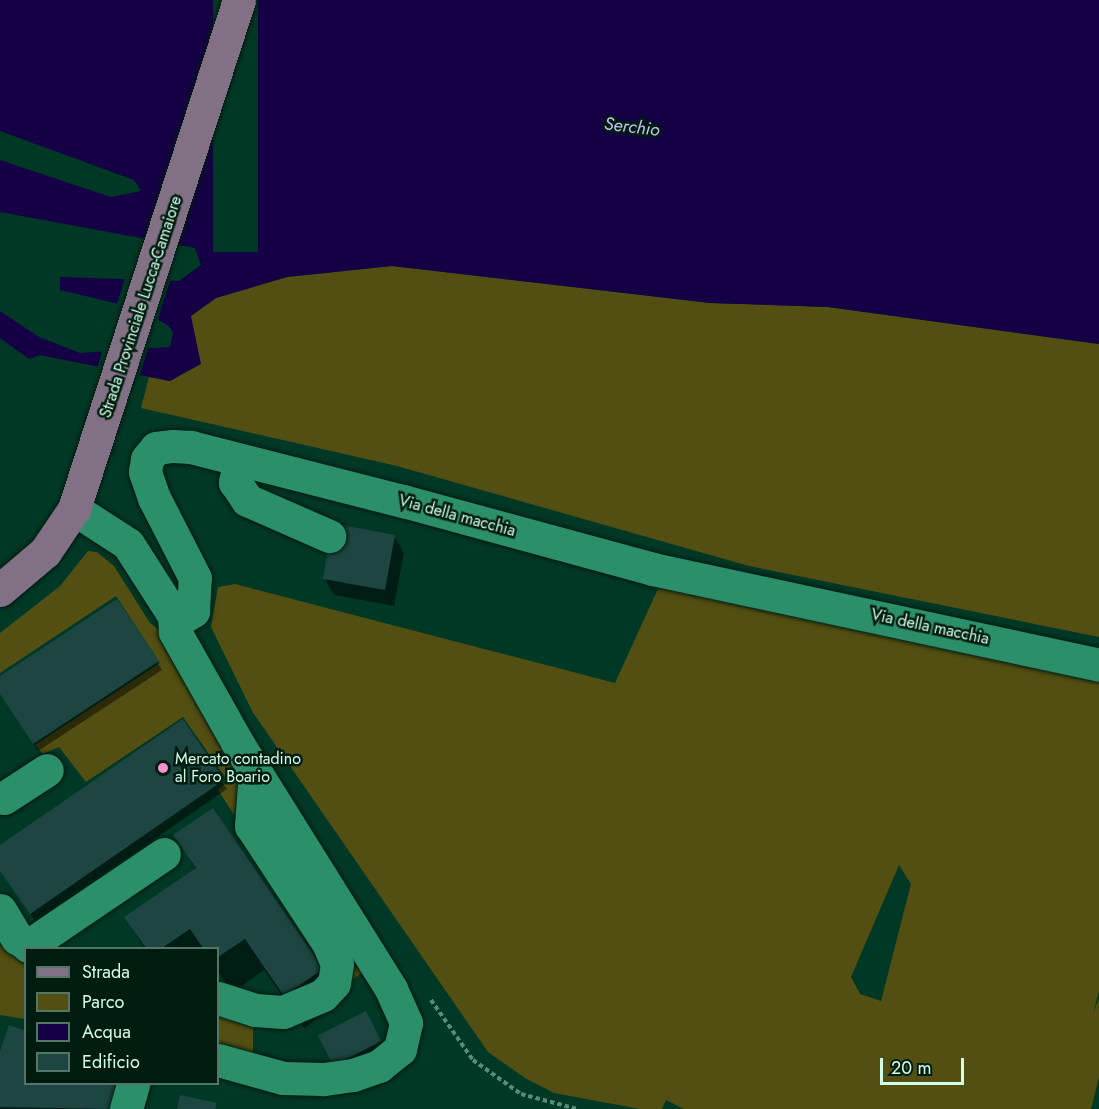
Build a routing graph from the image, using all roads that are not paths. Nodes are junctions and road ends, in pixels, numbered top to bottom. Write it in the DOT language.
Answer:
graph roads {
  1 [pos="239,0"];
  2 [pos="240,460"];
  3 [pos="74,509"];
  4 [pos="329,536"];
  5 [pos="0,590"];
  6 [pos="174,616"];
  7 [pos="1099,665"];
  8 [pos="47,770"];
  9 [pos="255,772"];
  10 [pos="1,797"];
  11 [pos="164,854"];
  12 [pos="0,910"];
  13 [pos="31,947"];
  14 [pos="219,998"];
  15 [pos="219,1060"];
  16 [pos="132,1085"];
  17 [pos="126,1109"];
  1 -- 3 [label="main road, Strada Provinciale Lucca-Camaiore"];
  2 -- 4 [label="lane"];
  2 -- 6 [label="lane, Via della macchia"];
  2 -- 7 [label="lane, Via della macchia"];
  3 -- 5 [label="main road, Strada Provinciale Lucca-Camaiore"];
  3 -- 6 [label="lane"];
  6 -- 9 [label="lane"];
  8 -- 10 [label="lane"];
  9 -- 14 [label="lane"];
  9 -- 15 [label="lane"];
  11 -- 13 [label="lane"];
  12 -- 13 [label="lane"];
  16 -- 17 [label="lane"];
}
